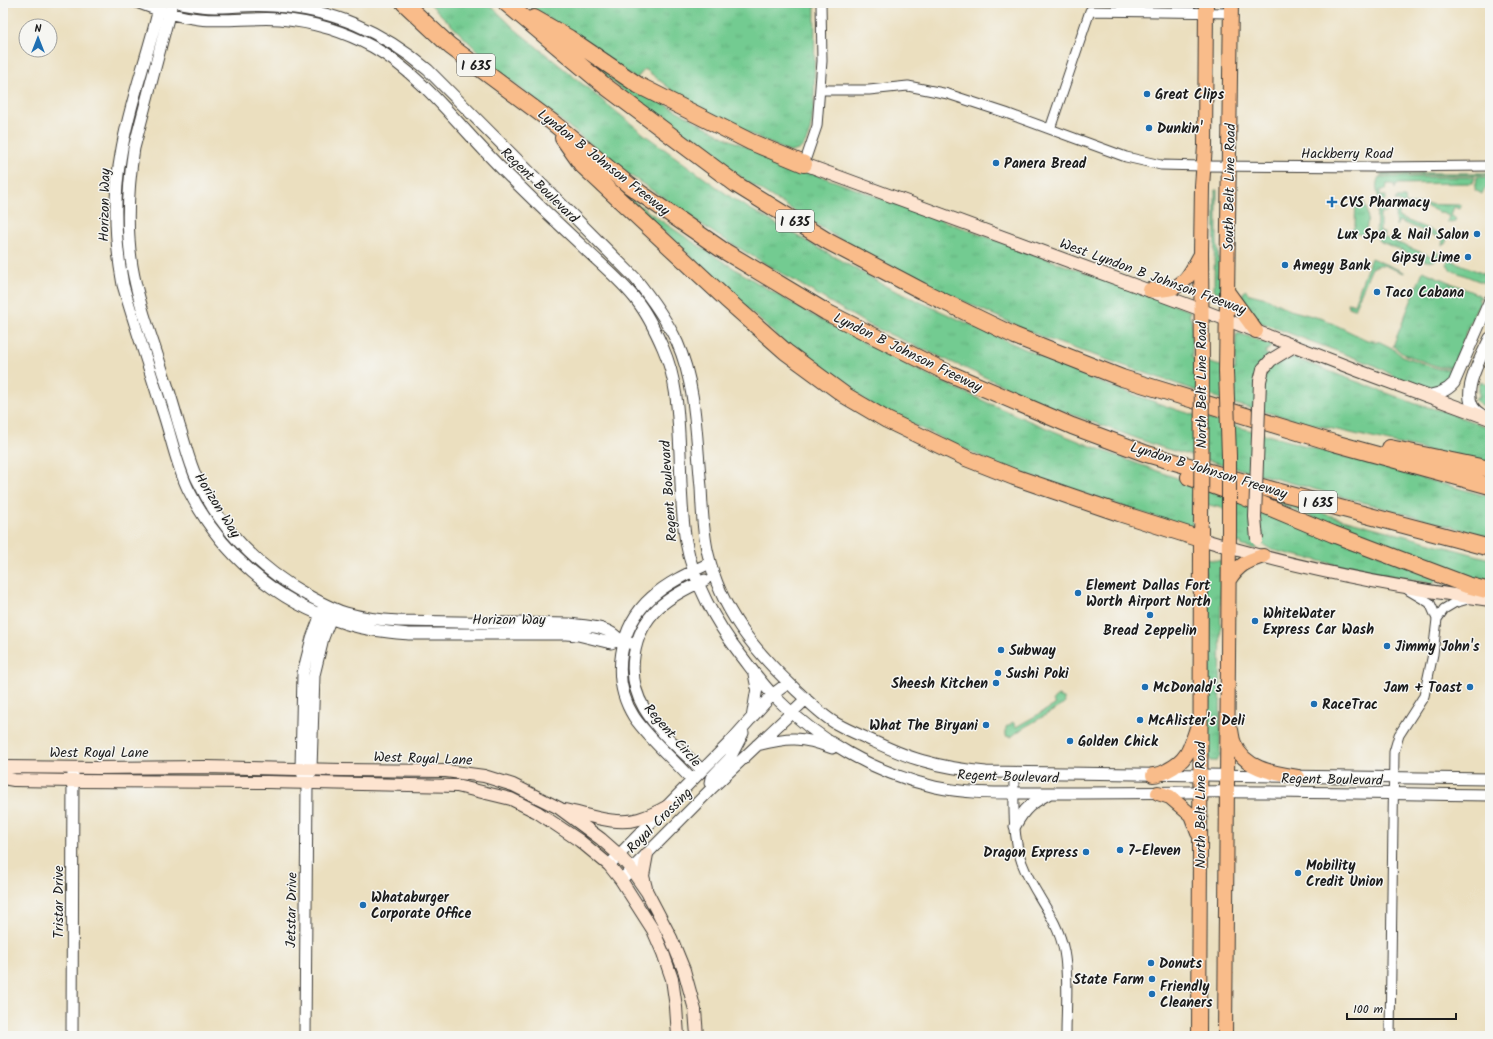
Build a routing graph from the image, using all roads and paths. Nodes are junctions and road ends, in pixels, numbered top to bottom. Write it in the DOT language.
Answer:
graph roads {
  1 [pos="139,3"];
  2 [pos="181,3"];
  3 [pos="404,3"];
  4 [pos="507,3"];
  5 [pos="821,3"];
  6 [pos="164,8"];
  7 [pos="1206,8"];
  8 [pos="1231,8"];
  9 [pos="820,90"];
  10 [pos="552,122"];
  11 [pos="1050,129"];
  12 [pos="804,164"];
  13 [pos="1203,166"];
  14 [pos="1229,166"];
  15 [pos="1490,166"];
  16 [pos="116,192"];
  17 [pos="130,192"];
  18 [pos="1201,254"];
  19 [pos="1150,290"];
  20 [pos="1227,291"];
  21 [pos="1490,300"];
  22 [pos="1201,310"];
  23 [pos="1227,320"];
  24 [pos="1256,331"];
  25 [pos="1490,338"];
  26 [pos="1294,346"];
  27 [pos="1226,371"];
  28 [pos="1426,396"];
  29 [pos="176,412"];
  30 [pos="164,416"];
  31 [pos="1490,419"];
  32 [pos="1334,443"];
  33 [pos="1147,454"];
  34 [pos="1490,469"];
  35 [pos="1490,486"];
  36 [pos="1201,531"];
  37 [pos="1229,548"];
  38 [pos="1490,548"];
  39 [pos="1263,556"];
  40 [pos="710,563"];
  41 [pos="694,571"];
  42 [pos="714,576"];
  43 [pos="1229,580"];
  44 [pos="699,583"];
  45 [pos="1403,587"];
  46 [pos="1490,591"];
  47 [pos="1473,597"];
  48 [pos="1490,600"];
  49 [pos="327,611"];
  50 [pos="1437,619"];
  51 [pos="460,622"];
  52 [pos="378,625"];
  53 [pos="459,634"];
  54 [pos="622,641"];
  55 [pos="636,645"];
  56 [pos="753,672"];
  57 [pos="788,683"];
  58 [pos="772,694"];
  59 [pos="806,699"];
  60 [pos="791,712"];
  61 [pos="1200,720"];
  62 [pos="1228,720"];
  63 [pos="750,721"];
  64 [pos="656,725"];
  65 [pos="644,730"];
  66 [pos="757,745"];
  67 [pos="850,755"];
  68 [pos="3,767"];
  69 [pos="73,768"];
  70 [pos="306,769"];
  71 [pos="702,770"];
  72 [pos="1014,773"];
  73 [pos="1153,775"];
  74 [pos="1201,776"];
  75 [pos="1227,776"];
  76 [pos="1298,777"];
  77 [pos="3,778"];
  78 [pos="1393,778"];
  79 [pos="1490,779"];
  80 [pos="692,780"];
  81 [pos="73,781"];
  82 [pos="307,784"];
  83 [pos="713,787"];
  84 [pos="1014,792"];
  85 [pos="1201,792"];
  86 [pos="1050,793"];
  87 [pos="1158,793"];
  88 [pos="1228,793"];
  89 [pos="1393,794"];
  90 [pos="1490,795"];
  91 [pos="668,806"];
  92 [pos="559,808"];
  93 [pos="1015,826"];
  94 [pos="1201,841"];
  95 [pos="618,854"];
  96 [pos="647,854"];
  97 [pos="609,864"];
  98 [pos="631,869"];
  99 [pos="621,880"];
  100 [pos="647,892"];
  101 [pos="72,1036"];
  102 [pos="304,1036"];
  103 [pos="678,1036"];
  104 [pos="697,1036"];
  105 [pos="1066,1036"];
  106 [pos="1199,1036"];
  107 [pos="1225,1036"];
  108 [pos="1390,1036"];
  1 -- 6 [label="street, Regent Boulevard"];
  2 -- 40 [label="street, Regent Boulevard"];
  3 -- 10 [label="highway, Lyndon B Johnson Freeway / I 635"];
  4 -- 12 [label="highway"];
  4 -- 32 [label="highway, I 635"];
  5 -- 9 [label="street"];
  6 -- 16 [label="street, Horizon Way"];
  6 -- 17 [label="street, Horizon Way"];
  6 -- 41 [label="street, Regent Boulevard"];
  7 -- 8 [label="street"];
  7 -- 11 [label="street"];
  7 -- 13 [label="main road, South Belt Line Road"];
  8 -- 14 [label="main road, South Belt Line Road"];
  9 -- 11 [label="street, Hackberry Road"];
  9 -- 12 [label="street"];
  10 -- 33 [label="highway, Lyndon B Johnson Freeway / I 635"];
  10 -- 36 [label="highway"];
  11 -- 13 [label="street, Hackberry Road"];
  12 -- 19 [label="main road, West Lyndon B Johnson Freeway"];
  13 -- 14 [label="street, Hackberry Road"];
  13 -- 18 [label="main road, South Belt Line Road"];
  14 -- 15 [label="street, Hackberry Road"];
  14 -- 20 [label="main road, South Belt Line Road"];
  16 -- 17 [label="street"];
  16 -- 30 [label="street, Horizon Way"];
  17 -- 29 [label="street, Horizon Way"];
  18 -- 19 [label="main road"];
  18 -- 22 [label="main road, South Belt Line Road"];
  19 -- 22 [label="main road, West Lyndon B Johnson Freeway"];
  20 -- 23 [label="main road, South Belt Line Road"];
  20 -- 24 [label="main road"];
  21 -- 28 [label="street"];
  22 -- 23 [label="main road, West Lyndon B Johnson Freeway"];
  22 -- 36 [label="main road, North Belt Line Road, bridge"];
  23 -- 24 [label="main road, West Lyndon B Johnson Freeway"];
  23 -- 27 [label="main road, South Belt Line Road"];
  24 -- 26 [label="main road, West Lyndon B Johnson Freeway"];
  25 -- 31 [label="street"];
  26 -- 28 [label="main road, West Lyndon B Johnson Freeway"];
  26 -- 39 [label="main road, bridge"];
  27 -- 37 [label="main road, North Belt Line Road, bridge"];
  28 -- 31 [label="main road, West Lyndon B Johnson Freeway"];
  29 -- 30 [label="street"];
  29 -- 49 [label="street, Horizon Way"];
  30 -- 49 [label="street, Horizon Way"];
  32 -- 34 [label="highway"];
  32 -- 35 [label="highway, I 635"];
  33 -- 38 [label="highway, Lyndon B Johnson Freeway / I 635"];
  33 -- 46 [label="highway"];
  36 -- 37 [label="main road"];
  36 -- 61 [label="main road, North Belt Line Road"];
  37 -- 39 [label="main road"];
  37 -- 43 [label="main road, North Belt Line Road"];
  39 -- 43 [label="main road"];
  39 -- 45 [label="main road"];
  40 -- 41 [label="street, Regent Circle"];
  40 -- 42 [label="street, Regent Boulevard"];
  41 -- 44 [label="street, Regent Boulevard"];
  41 -- 54 [label="street, Regent Circle"];
  42 -- 44 [label="street, Regent Circle"];
  42 -- 57 [label="street, Regent Boulevard"];
  43 -- 62 [label="main road, North Belt Line Road"];
  44 -- 55 [label="street, Regent Circle"];
  44 -- 56 [label="street, Regent Boulevard"];
  45 -- 47 [label="main road"];
  45 -- 50 [label="street"];
  47 -- 48 [label="main road"];
  47 -- 50 [label="street"];
  49 -- 52 [label="street, Horizon Way"];
  49 -- 70 [label="street, Jetstar Drive"];
  50 -- 78 [label="street"];
  51 -- 52 [label="street, Horizon Way"];
  51 -- 53 [label="street"];
  51 -- 54 [label="street, Horizon Way"];
  52 -- 53 [label="street, Horizon Way"];
  53 -- 54 [label="street, Horizon Way"];
  54 -- 55 [label="street, Horizon Way"];
  54 -- 65 [label="street, Regent Circle"];
  55 -- 64 [label="street, Regent Circle"];
  56 -- 58 [label="street, Regent Boulevard"];
  56 -- 63 [label="street"];
  57 -- 58 [label="street, Royal Crossing"];
  57 -- 59 [label="street, Regent Boulevard"];
  58 -- 60 [label="street, Regent Boulevard"];
  58 -- 63 [label="street, Royal Crossing"];
  59 -- 60 [label="street, Royal Crossing"];
  59 -- 72 [label="street, Regent Boulevard"];
  60 -- 66 [label="street, Royal Crossing"];
  60 -- 67 [label="street, Regent Boulevard"];
  61 -- 73 [label="main road"];
  61 -- 74 [label="main road, North Belt Line Road"];
  62 -- 75 [label="main road, North Belt Line Road"];
  62 -- 76 [label="main road"];
  63 -- 71 [label="street, Royal Crossing"];
  63 -- 83 [label="street"];
  64 -- 65 [label="street"];
  64 -- 71 [label="street, Regent Circle"];
  65 -- 80 [label="street, Regent Circle"];
  66 -- 67 [label="street"];
  66 -- 83 [label="street, Royal Crossing"];
  67 -- 84 [label="street, Regent Boulevard"];
  68 -- 69 [label="main road, West Royal Lane"];
  69 -- 70 [label="main road, West Royal Lane"];
  69 -- 81 [label="street, Tristar Drive"];
  70 -- 82 [label="street, Jetstar Drive"];
  70 -- 92 [label="main road, West Royal Lane"];
  71 -- 80 [label="street, Royal Crossing"];
  72 -- 73 [label="street, Regent Boulevard"];
  72 -- 84 [label="street"];
  73 -- 74 [label="street, Regent Boulevard"];
  74 -- 75 [label="street, Regent Boulevard"];
  74 -- 85 [label="main road, North Belt Line Road"];
  75 -- 76 [label="street, Regent Boulevard"];
  75 -- 88 [label="main road, North Belt Line Road"];
  76 -- 78 [label="street, Regent Boulevard"];
  77 -- 81 [label="main road, West Royal Lane"];
  78 -- 79 [label="street, Regent Boulevard"];
  78 -- 89 [label="street"];
  80 -- 91 [label="street, Royal Crossing"];
  81 -- 82 [label="main road, West Royal Lane"];
  81 -- 101 [label="street, Tristar Drive"];
  82 -- 97 [label="main road, West Royal Lane"];
  82 -- 102 [label="street, Jetstar Drive"];
  83 -- 96 [label="street, Royal Crossing"];
  84 -- 86 [label="street, Regent Boulevard"];
  84 -- 93 [label="street"];
  85 -- 87 [label="street, Regent Boulevard"];
  85 -- 88 [label="street, Regent Boulevard"];
  85 -- 94 [label="main road, North Belt Line Road"];
  86 -- 87 [label="street, Regent Boulevard"];
  86 -- 93 [label="street"];
  87 -- 94 [label="main road"];
  88 -- 89 [label="street, Regent Boulevard"];
  88 -- 107 [label="main road, North Belt Line Road"];
  89 -- 90 [label="street, Regent Boulevard"];
  89 -- 108 [label="street"];
  91 -- 92 [label="main road"];
  91 -- 95 [label="street, Royal Crossing"];
  92 -- 95 [label="main road, West Royal Lane"];
  93 -- 105 [label="street"];
  94 -- 106 [label="main road, North Belt Line Road"];
  95 -- 97 [label="street, Royal Crossing"];
  95 -- 98 [label="main road, West Royal Lane"];
  96 -- 98 [label="street, Royal Crossing"];
  96 -- 100 [label="main road"];
  97 -- 99 [label="main road, West Royal Lane"];
  98 -- 99 [label="street, Royal Crossing"];
  98 -- 100 [label="main road, West Royal Lane"];
  99 -- 103 [label="main road, West Royal Lane"];
  100 -- 104 [label="main road, West Royal Lane"];
}
